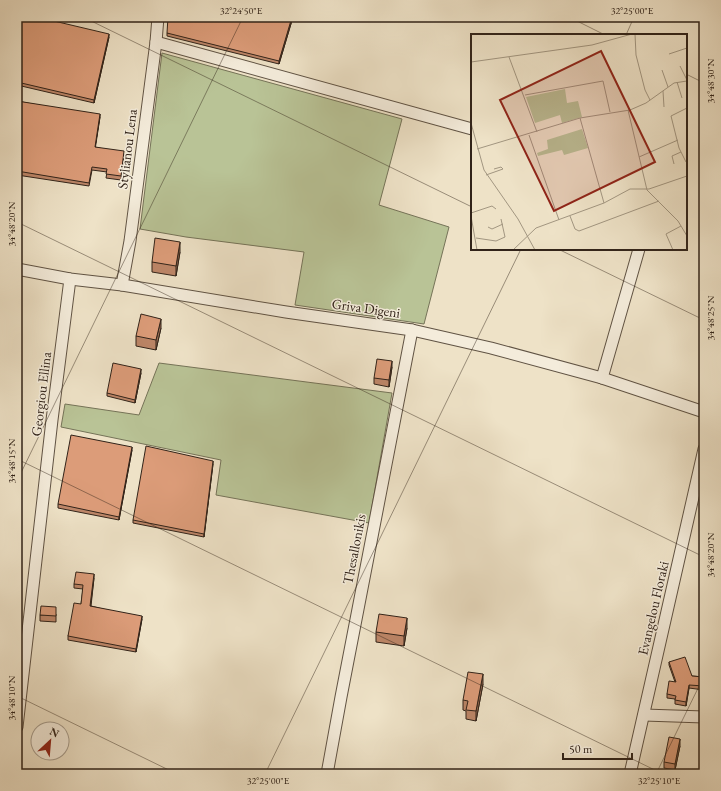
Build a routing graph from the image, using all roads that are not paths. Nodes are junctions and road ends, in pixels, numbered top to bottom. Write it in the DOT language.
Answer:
graph roads {
  1 [pos="158,17"];
  2 [pos="156,42"];
  3 [pos="471,129"];
  4 [pos="639,250"];
  5 [pos="17,269"];
  6 [pos="70,279"];
  7 [pos="122,285"];
  8 [pos="412,330"];
  9 [pos="602,378"];
  10 [pos="704,412"];
  11 [pos="704,449"];
  12 [pos="644,715"];
  13 [pos="704,718"];
  14 [pos="17,727"];
  15 [pos="327,774"];
  16 [pos="630,774"];
  1 -- 2 [label="street, Stylianou Lena"];
  2 -- 3 [label="street"];
  2 -- 7 [label="street, Stylianou Lena"];
  4 -- 9 [label="street"];
  5 -- 6 [label="street, Griva Digeni"];
  6 -- 7 [label="street, Griva Digeni"];
  6 -- 14 [label="street, Georgiou Ellina"];
  7 -- 8 [label="street, Griva Digeni"];
  8 -- 9 [label="street, Griva Digeni"];
  8 -- 15 [label="street, Thesallonikis"];
  9 -- 10 [label="street, Griva Digeni"];
  11 -- 12 [label="street, Evangelou Floraki"];
  12 -- 13 [label="street"];
  12 -- 16 [label="street, Evangelou Floraki"];
}
